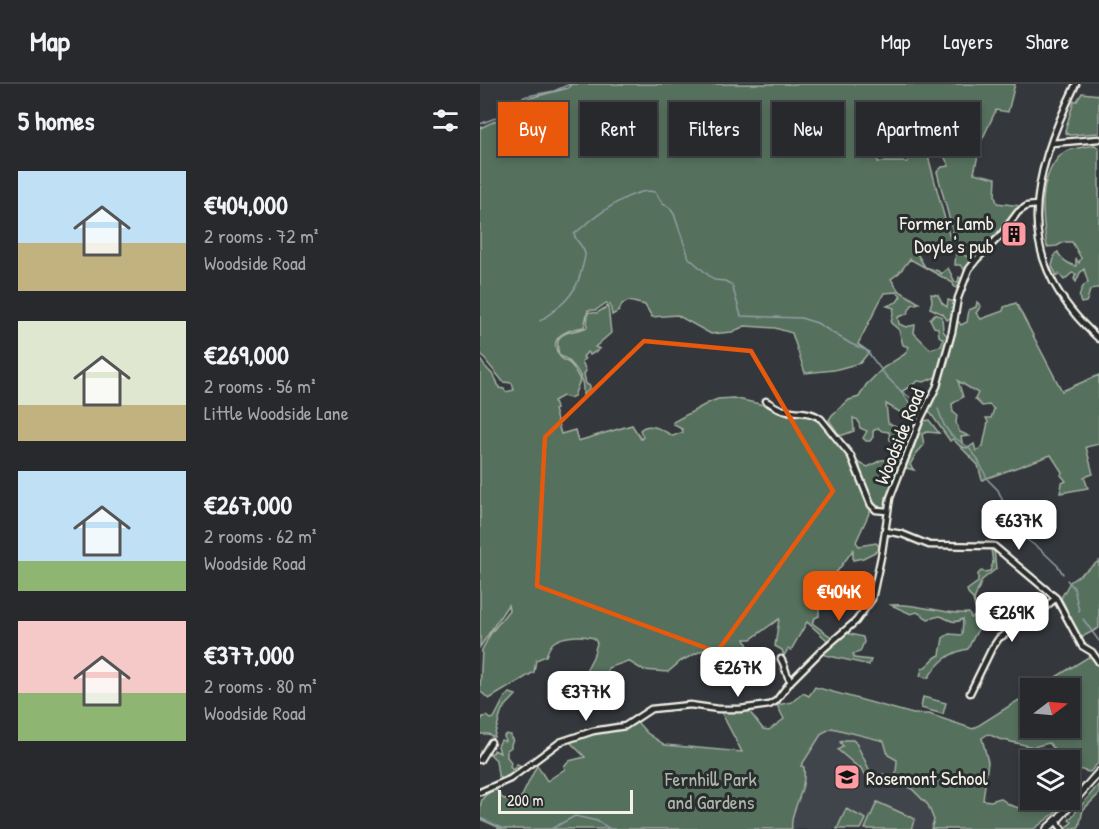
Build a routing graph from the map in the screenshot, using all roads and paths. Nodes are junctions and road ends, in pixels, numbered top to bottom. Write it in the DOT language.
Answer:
graph roads {
  1 [pos="1076,84"];
  2 [pos="1099,139"];
  3 [pos="1052,143"];
  4 [pos="1037,206"];
  5 [pos="1099,339"];
  6 [pos="766,401"];
  7 [pos="887,511"];
  8 [pos="885,531"];
  9 [pos="1056,598"];
  10 [pos="781,659"];
  11 [pos="1099,662"];
  12 [pos="791,681"];
  13 [pos="970,693"];
  14 [pos="491,742"];
  15 [pos="480,760"];
  16 [pos="1099,772"];
  17 [pos="480,792"];
  18 [pos="1056,821"];
  19 [pos="1047,829"];
  20 [pos="1062,829"];
  1 -- 3 [label="street"];
  2 -- 3 [label="street"];
  3 -- 4 [label="street"];
  4 -- 5 [label="street"];
  4 -- 7 [label="street, Woodside Road"];
  6 -- 7 [label="street"];
  7 -- 8 [label="street, Woodside Road"];
  8 -- 9 [label="street"];
  8 -- 12 [label="street, Woodside Road"];
  9 -- 11 [label="street"];
  9 -- 13 [label="street"];
  10 -- 12 [label="street"];
  12 -- 17 [label="street, Woodside Road"];
  14 -- 15 [label="street"];
  16 -- 18 [label="main road"];
  18 -- 19 [label="main road"];
  18 -- 20 [label="street"];
}
